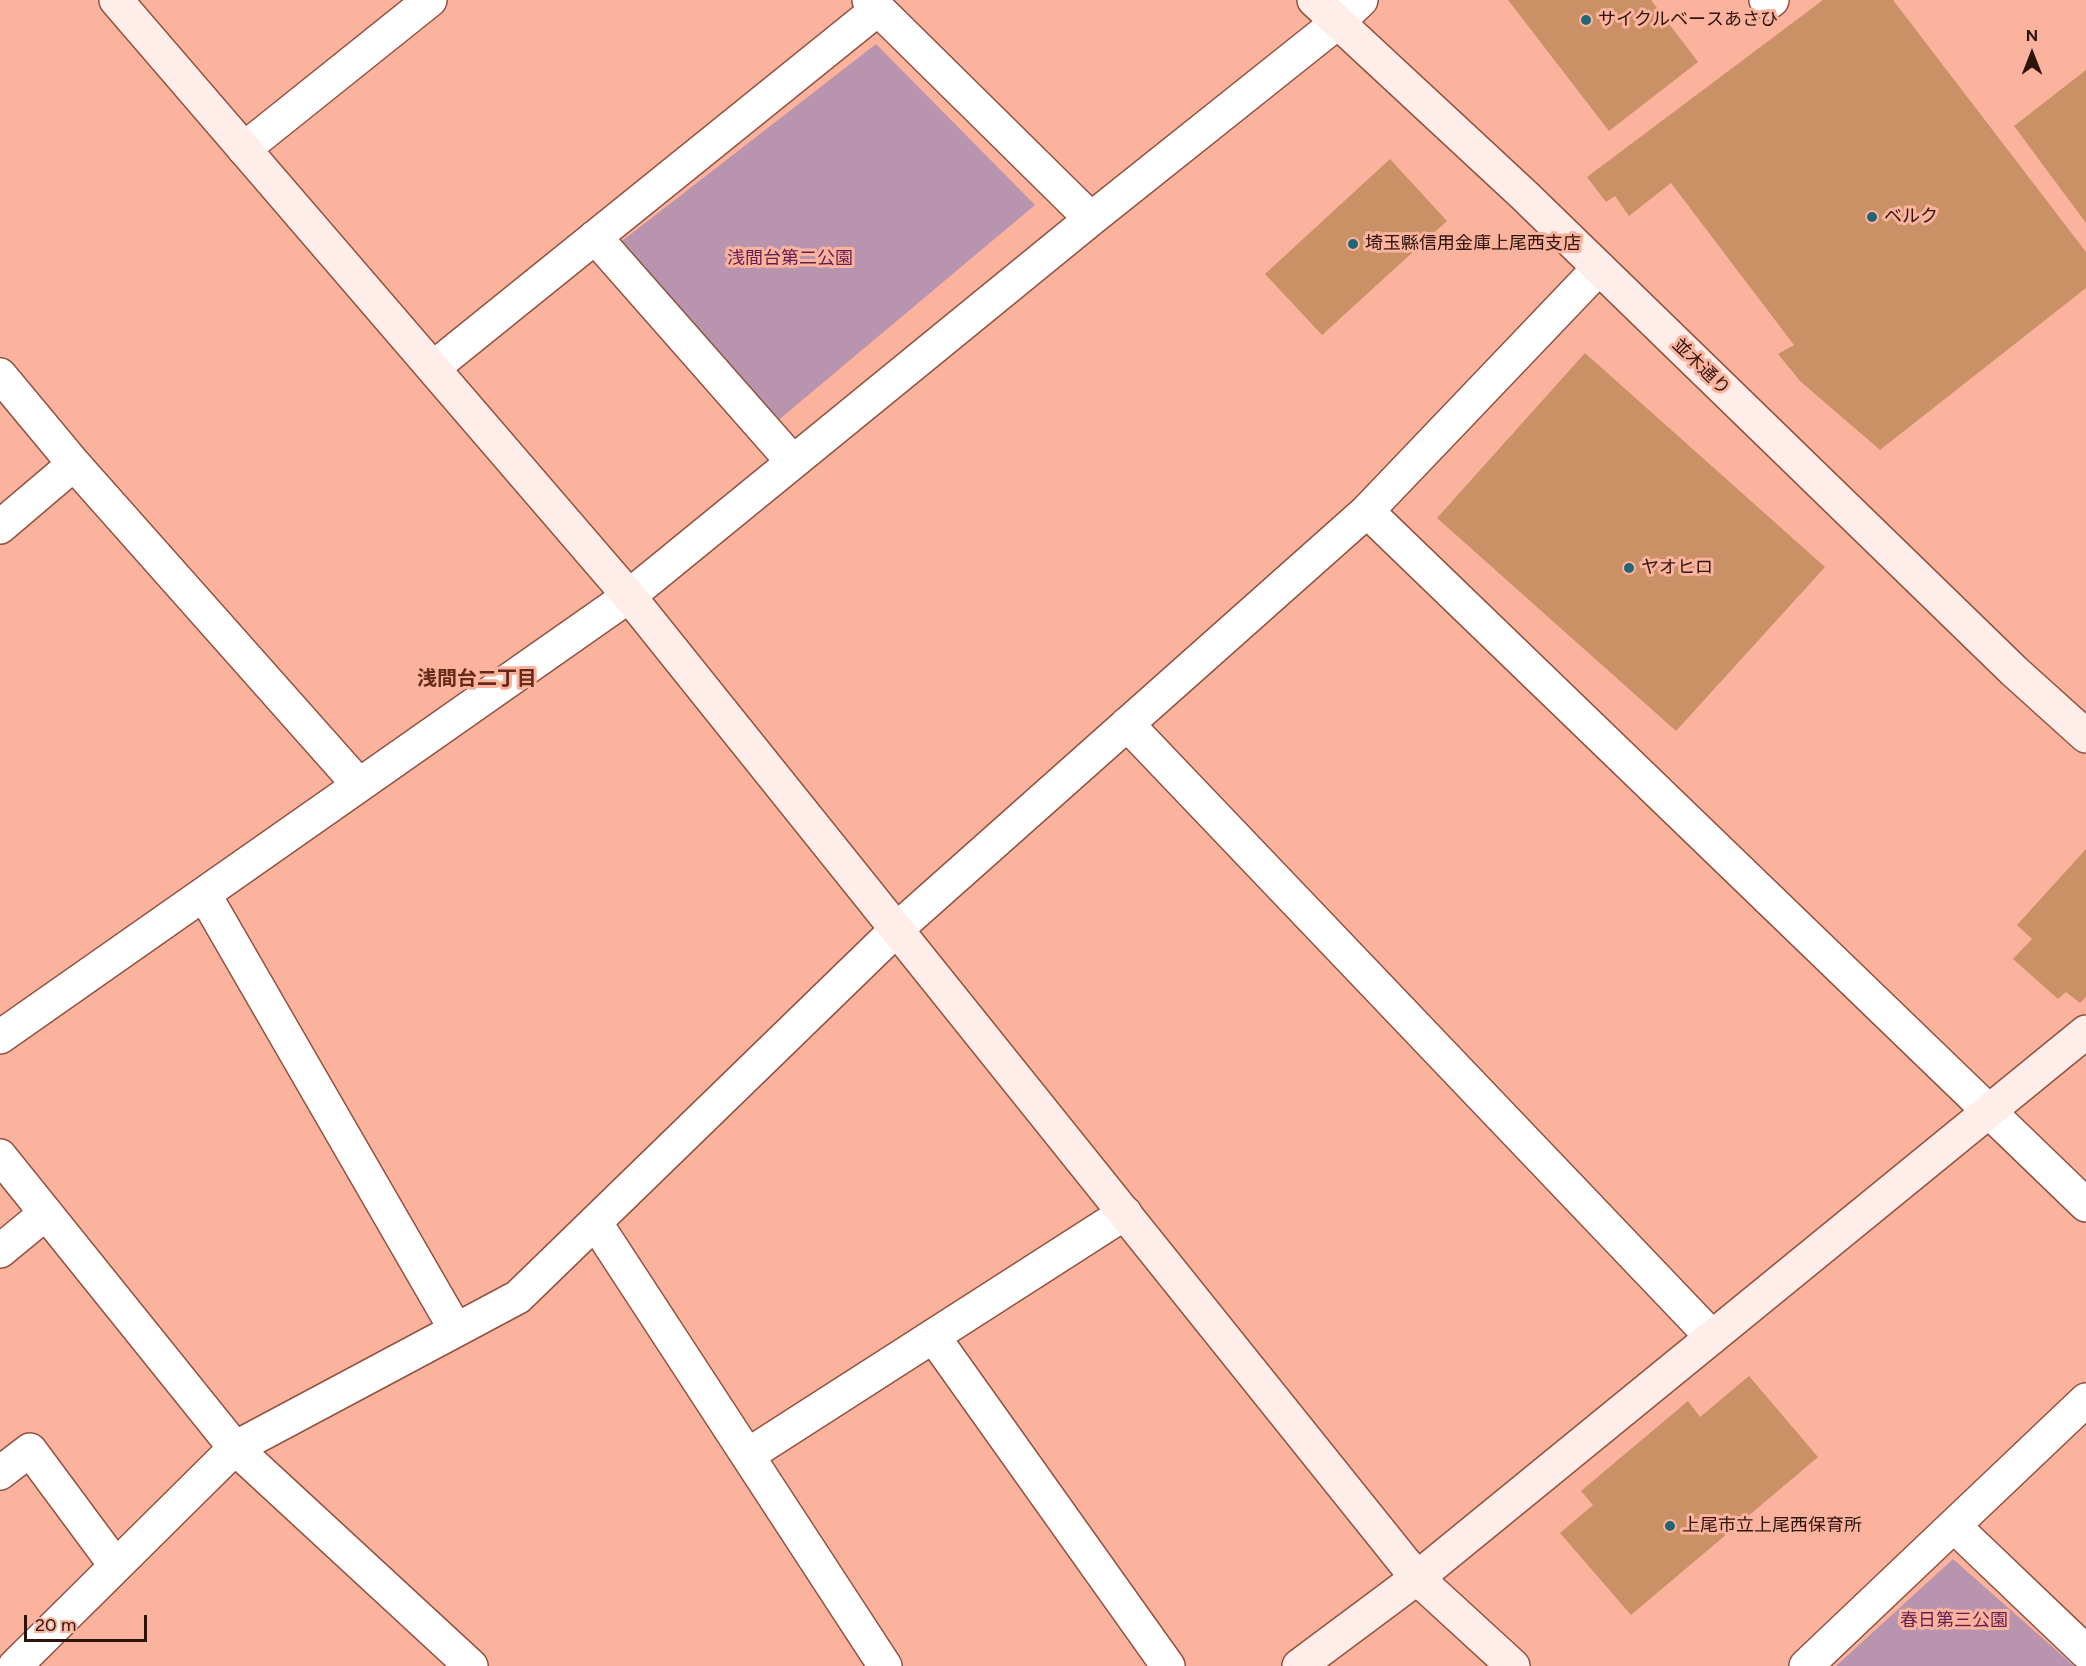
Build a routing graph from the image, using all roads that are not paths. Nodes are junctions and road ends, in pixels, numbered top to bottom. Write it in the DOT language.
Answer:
graph roads {
  1 [pos="116,0"];
  2 [pos="430,0"];
  3 [pos="1314,0"];
  4 [pos="1766,0"];
  5 [pos="1772,0"];
  6 [pos="873,4"];
  7 [pos="1349,11"];
  8 [pos="244,149"];
  9 [pos="1091,219"];
  10 [pos="595,237"];
  11 [pos="1599,268"];
  12 [pos="433,368"];
  13 [pos="0,375"];
  14 [pos="792,462"];
  15 [pos="74,464"];
  16 [pos="1367,511"];
  17 [pos="0,527"];
  18 [pos="629,596"];
  19 [pos="1127,724"];
  20 [pos="2086,736"];
  21 [pos="359,785"];
  22 [pos="204,894"];
  23 [pos="898,928"];
  24 [pos="2086,1032"];
  25 [pos="0,1037"];
  26 [pos="1988,1111"];
  27 [pos="0,1156"];
  28 [pos="2086,1205"];
  29 [pos="46,1213"];
  30 [pos="1125,1213"];
  31 [pos="596,1222"];
  32 [pos="0,1251"];
  33 [pos="456,1330"];
  34 [pos="933,1336"];
  35 [pos="1712,1337"];
  36 [pos="2086,1400"];
  37 [pos="235,1448"];
  38 [pos="748,1455"];
  39 [pos="0,1473"];
  40 [pos="1954,1526"];
  41 [pos="116,1566"];
  42 [pos="1417,1578"];
  43 [pos="2086,1652"];
  44 [pos="15,1666"];
  45 [pos="471,1666"];
  46 [pos="885,1666"];
  47 [pos="1168,1666"];
  48 [pos="1299,1666"];
  49 [pos="1513,1666"];
  50 [pos="1806,1666"];
  1 -- 8 [label="street"];
  2 -- 8 [label="street"];
  3 -- 7 [label="street, 並木通り"];
  4 -- 5 [label="street"];
  6 -- 9 [label="street"];
  6 -- 10 [label="street"];
  7 -- 9 [label="street"];
  7 -- 11 [label="street, 並木通り"];
  8 -- 12 [label="street"];
  9 -- 14 [label="street"];
  10 -- 12 [label="street"];
  10 -- 14 [label="street"];
  11 -- 16 [label="street"];
  11 -- 20 [label="street, 並木通り"];
  12 -- 18 [label="street"];
  13 -- 15 [label="street"];
  14 -- 18 [label="street"];
  15 -- 17 [label="street"];
  15 -- 21 [label="street"];
  16 -- 19 [label="street"];
  16 -- 26 [label="street"];
  18 -- 21 [label="street"];
  18 -- 23 [label="street"];
  19 -- 23 [label="street"];
  19 -- 35 [label="street"];
  21 -- 22 [label="street"];
  22 -- 25 [label="street"];
  22 -- 33 [label="street"];
  23 -- 30 [label="street"];
  23 -- 31 [label="street"];
  24 -- 26 [label="street"];
  26 -- 28 [label="street"];
  26 -- 35 [label="street"];
  27 -- 29 [label="street"];
  29 -- 32 [label="street"];
  29 -- 37 [label="street"];
  30 -- 34 [label="street"];
  30 -- 42 [label="street"];
  31 -- 33 [label="street"];
  31 -- 38 [label="street"];
  33 -- 37 [label="street"];
  34 -- 38 [label="street"];
  34 -- 47 [label="street"];
  35 -- 42 [label="street"];
  36 -- 40 [label="street"];
  37 -- 41 [label="street"];
  37 -- 45 [label="street"];
  38 -- 46 [label="street"];
  39 -- 41 [label="street"];
  40 -- 43 [label="street"];
  40 -- 50 [label="street"];
  41 -- 44 [label="street"];
  42 -- 48 [label="street"];
  42 -- 49 [label="street"];
}
